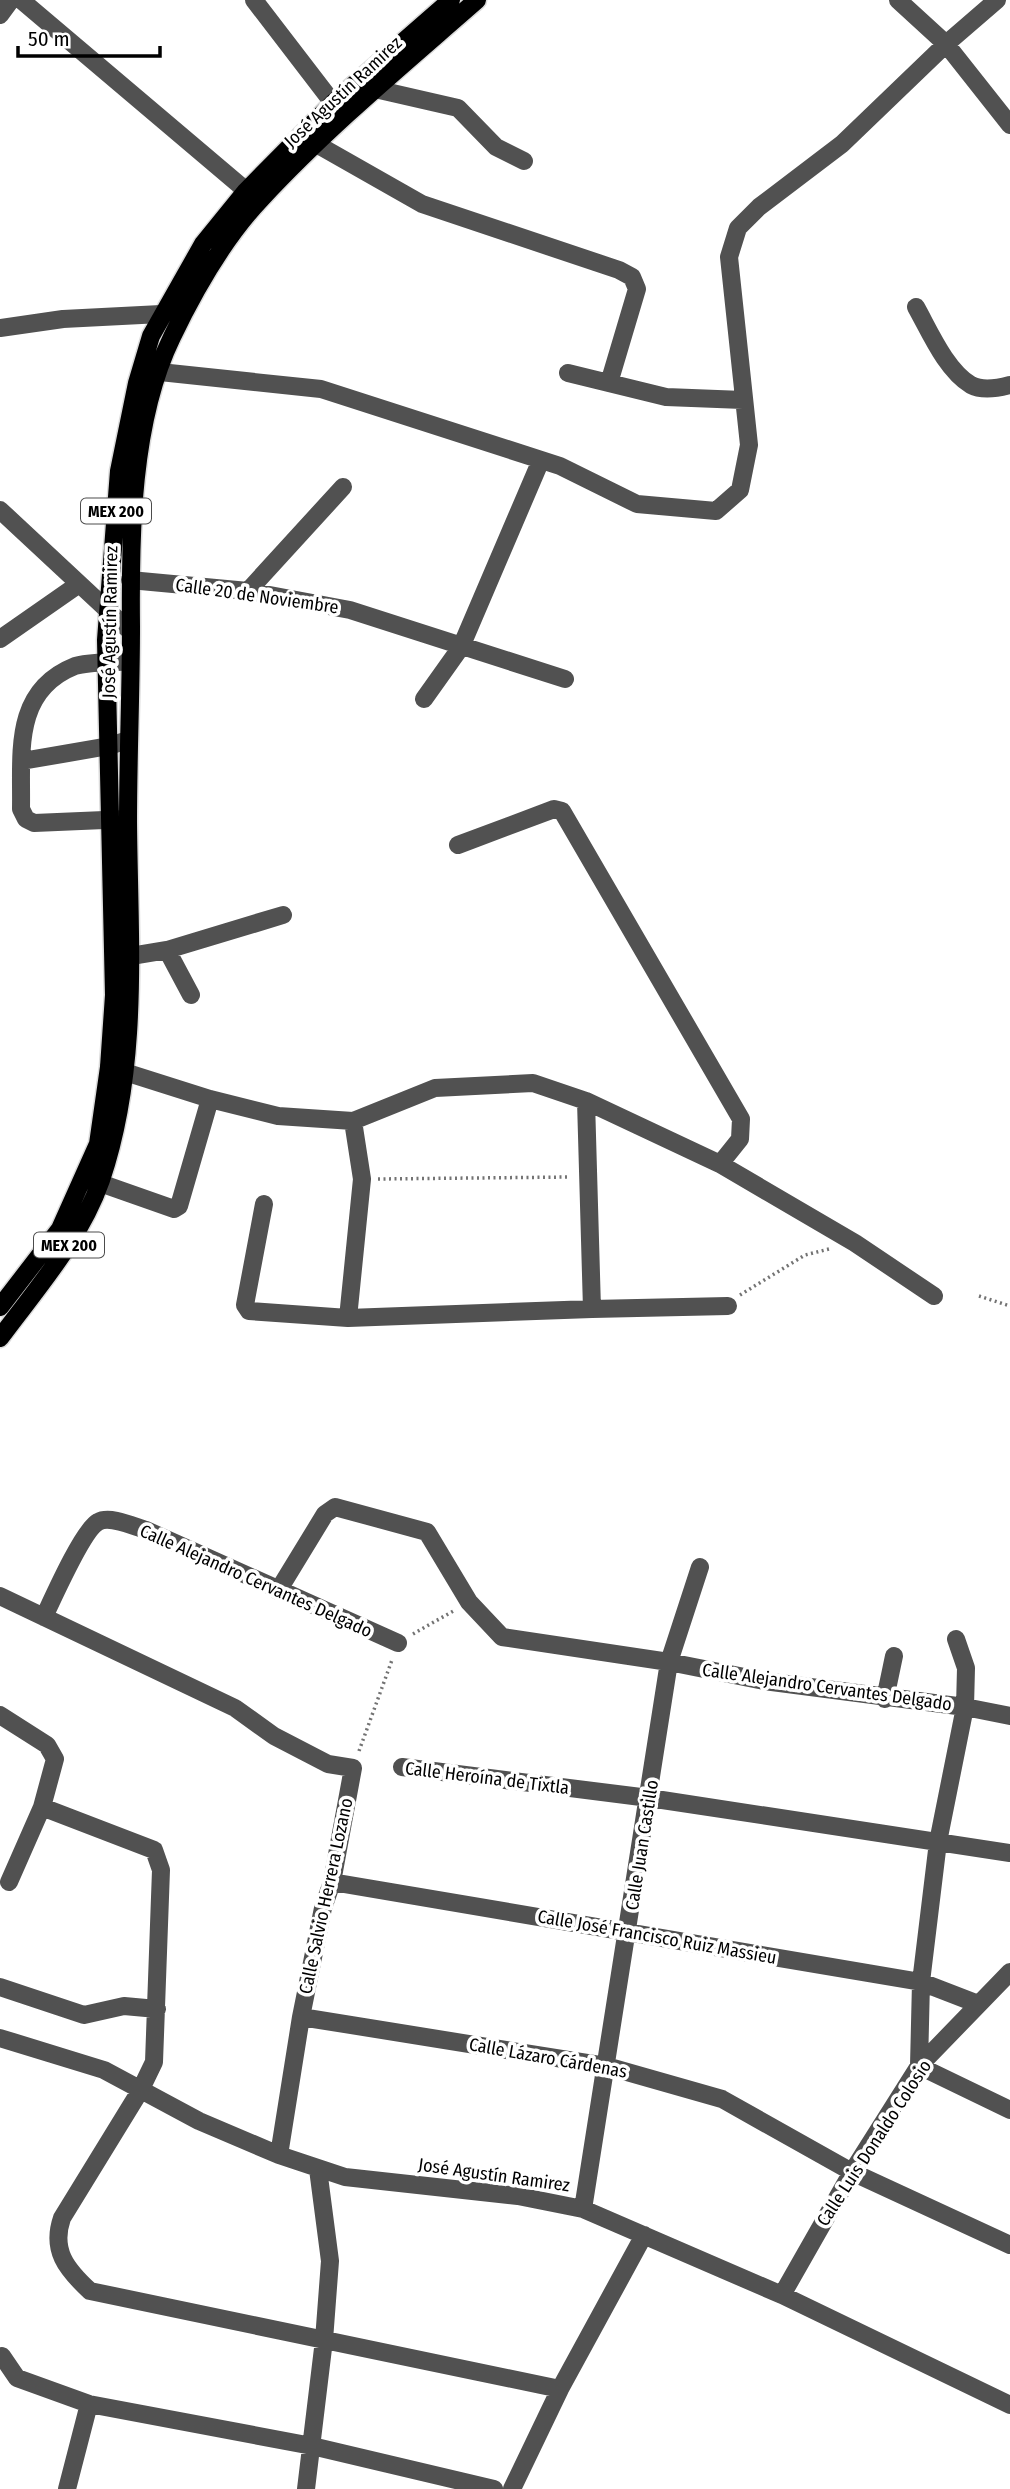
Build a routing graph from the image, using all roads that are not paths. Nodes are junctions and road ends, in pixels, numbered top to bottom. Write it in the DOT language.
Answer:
graph roads {
  1 [pos="11,0"];
  2 [pos="21,0"];
  3 [pos="254,0"];
  4 [pos="451,0"];
  5 [pos="477,0"];
  6 [pos="898,0"];
  7 [pos="997,0"];
  8 [pos="0,15"];
  9 [pos="946,44"];
  10 [pos="375,89"];
  11 [pos="333,103"];
  12 [pos="1010,125"];
  13 [pos="309,140"];
  14 [pos="524,161"];
  15 [pos="252,196"];
  16 [pos="916,307"];
  17 [pos="161,314"];
  18 [pos="0,328"];
  19 [pos="160,372"];
  20 [pos="568,373"];
  21 [pos="609,383"];
  22 [pos="1010,385"];
  23 [pos="743,400"];
  24 [pos="541,460"];
  25 [pos="343,486"];
  26 [pos="0,510"];
  27 [pos="130,580"];
  28 [pos="79,584"];
  29 [pos="248,591"];
  30 [pos="110,611"];
  31 [pos="131,632"];
  32 [pos="0,639"];
  33 [pos="461,647"];
  34 [pos="130,661"];
  35 [pos="107,664"];
  36 [pos="565,679"];
  37 [pos="424,698"];
  38 [pos="128,740"];
  39 [pos="109,747"];
  40 [pos="22,761"];
  41 [pos="120,820"];
  42 [pos="458,845"];
  43 [pos="283,915"];
  44 [pos="167,950"];
  45 [pos="131,956"];
  46 [pos="191,995"];
  47 [pos="117,1069"];
  48 [pos="210,1099"];
  49 [pos="586,1101"];
  50 [pos="353,1121"];
  51 [pos="720,1164"];
  52 [pos="100,1184"];
  53 [pos="264,1204"];
  54 [pos="934,1296"];
  55 [pos="728,1306"];
  56 [pos="0,1307"];
  57 [pos="592,1309"];
  58 [pos="348,1318"];
  59 [pos="0,1338"];
  60 [pos="700,1567"];
  61 [pos="278,1591"];
  62 [pos="0,1596"];
  63 [pos="44,1617"];
  64 [pos="956,1639"];
  65 [pos="398,1643"];
  66 [pos="894,1656"];
  67 [pos="669,1662"];
  68 [pos="885,1699"];
  69 [pos="965,1707"];
  70 [pos="0,1715"];
  71 [pos="1010,1716"];
  72 [pos="402,1767"];
  73 [pos="649,1798"];
  74 [pos="42,1807"];
  75 [pos="939,1842"];
  76 [pos="1010,1853"];
  77 [pos="9,1882"];
  78 [pos="332,1882"];
  79 [pos="628,1933"];
  80 [pos="1009,1976"];
  81 [pos="921,1982"];
  82 [pos="0,1987"];
  83 [pos="978,2004"];
  84 [pos="157,2009"];
  85 [pos="301,2017"];
  86 [pos="0,2038"];
  87 [pos="606,2066"];
  88 [pos="919,2066"];
  89 [pos="141,2091"];
  90 [pos="1010,2110"];
  91 [pos="279,2155"];
  92 [pos="318,2169"];
  93 [pos="852,2172"];
  94 [pos="583,2209"];
  95 [pos="644,2235"];
  96 [pos="1010,2245"];
  97 [pos="782,2295"];
  98 [pos="324,2340"];
  99 [pos="2,2356"];
  100 [pos="560,2389"];
  101 [pos="89,2404"];
  102 [pos="1010,2405"];
  103 [pos="312,2446"];
  104 [pos="67,2489"];
  105 [pos="306,2489"];
  106 [pos="494,2489"];
  107 [pos="512,2489"];
  1 -- 8 [label="street"];
  2 -- 15 [label="street"];
  3 -- 11 [label="street"];
  4 -- 11 [label="main road, José Agustín Ramirez / MEX 200"];
  5 -- 10 [label="main road, José Agustín Ramirez / MEX 200"];
  6 -- 9 [label="street"];
  7 -- 9 [label="street"];
  9 -- 12 [label="street"];
  9 -- 23 [label="street"];
  10 -- 13 [label="main road, José Agustín Ramirez / MEX 200"];
  10 -- 14 [label="street"];
  11 -- 13 [label="main road, José Agustín Ramirez / MEX 200"];
  13 -- 15 [label="main road, José Agustín Ramirez / MEX 200"];
  13 -- 21 [label="street"];
  15 -- 17 [label="main road, José Agustín Ramirez / MEX 200"];
  15 -- 19 [label="main road, José Agustín Ramirez / MEX 200"];
  16 -- 22 [label="street"];
  17 -- 18 [label="street"];
  17 -- 30 [label="main road, José Agustín Ramirez / MEX 200"];
  19 -- 24 [label="street"];
  19 -- 27 [label="main road, José Agustín Ramirez / MEX 200"];
  20 -- 21 [label="street"];
  21 -- 23 [label="street"];
  23 -- 24 [label="street"];
  24 -- 33 [label="street"];
  25 -- 29 [label="street"];
  26 -- 28 [label="street"];
  27 -- 29 [label="street, Calle 20 de Noviembre"];
  27 -- 31 [label="main road, José Agustín Ramirez / MEX 200"];
  28 -- 30 [label="street"];
  28 -- 32 [label="street"];
  29 -- 33 [label="street, Calle 20 de Noviembre"];
  30 -- 31 [label="street"];
  30 -- 35 [label="main road, José Agustín Ramirez / MEX 200"];
  31 -- 34 [label="main road, José Agustín Ramirez / MEX 200"];
  33 -- 36 [label="street, Calle 20 de Noviembre"];
  33 -- 37 [label="street"];
  34 -- 35 [label="street"];
  34 -- 38 [label="main road, José Agustín Ramirez / MEX 200"];
  35 -- 39 [label="main road, José Agustín Ramirez / MEX 200"];
  35 -- 40 [label="street"];
  38 -- 39 [label="street"];
  38 -- 41 [label="main road, José Agustín Ramirez / MEX 200"];
  39 -- 40 [label="street"];
  39 -- 41 [label="main road, José Agustín Ramirez / MEX 200"];
  40 -- 41 [label="street"];
  41 -- 45 [label="main road, José Agustín Ramirez / MEX 200"];
  41 -- 47 [label="main road, José Agustín Ramirez / MEX 200"];
  42 -- 51 [label="street"];
  43 -- 44 [label="street"];
  44 -- 45 [label="street"];
  44 -- 46 [label="street"];
  45 -- 47 [label="main road, José Agustín Ramirez / MEX 200"];
  47 -- 48 [label="street"];
  47 -- 52 [label="main road, José Agustín Ramirez / MEX 200"];
  47 -- 56 [label="main road, José Agustín Ramirez / MEX 200"];
  48 -- 50 [label="street"];
  48 -- 52 [label="street"];
  49 -- 50 [label="street"];
  49 -- 51 [label="street"];
  49 -- 57 [label="street"];
  50 -- 58 [label="street"];
  51 -- 54 [label="street"];
  52 -- 59 [label="main road, José Agustín Ramirez / MEX 200"];
  53 -- 58 [label="street"];
  55 -- 57 [label="street"];
  57 -- 58 [label="street"];
  60 -- 67 [label="street, Calle Juan Castillo"];
  61 -- 63 [label="street, Calle Alejandro Cervantes Delgado"];
  61 -- 65 [label="street, Calle Alejandro Cervantes Delgado"];
  61 -- 67 [label="street, Calle Alejandro Cervantes Delgado"];
  62 -- 63 [label="street"];
  63 -- 78 [label="street, Calle Salvio Herrera Lozano"];
  64 -- 69 [label="street"];
  66 -- 68 [label="street"];
  67 -- 68 [label="street, Calle Alejandro Cervantes Delgado"];
  67 -- 73 [label="street, Calle Juan Castillo"];
  68 -- 69 [label="street, Calle Alejandro Cervantes Delgado"];
  69 -- 71 [label="street"];
  69 -- 75 [label="street, Calle Alejandro Cervantes Delgado"];
  70 -- 74 [label="street"];
  72 -- 73 [label="street, Calle Heroína de Tixtla"];
  73 -- 75 [label="street, Calle Heroína de Tixtla"];
  73 -- 79 [label="street, Calle Juan Castillo"];
  74 -- 77 [label="street"];
  74 -- 84 [label="street"];
  75 -- 76 [label="street, Calle Heroína de Tixtla"];
  75 -- 81 [label="street, Calle Alejandro Cervantes Delgado"];
  78 -- 79 [label="street, Calle José Francisco Ruiz Massieu"];
  78 -- 85 [label="street, Calle Salvio Herrera Lozano"];
  79 -- 81 [label="street, Calle José Francisco Ruiz Massieu"];
  79 -- 87 [label="street, Calle Juan Castillo"];
  80 -- 83 [label="street, Calle Luis Donaldo Colosio"];
  81 -- 83 [label="street, Calle José Francisco Ruiz Massieu"];
  81 -- 88 [label="street, Calle Alejandro Cervantes Delgado"];
  82 -- 84 [label="street"];
  83 -- 88 [label="street, Calle Luis Donaldo Colosio"];
  84 -- 89 [label="street"];
  85 -- 87 [label="street, Calle Lázaro Cárdenas"];
  85 -- 91 [label="street, Calle Salvio Herrera Lozano"];
  86 -- 89 [label="street, José Agustín Ramirez"];
  87 -- 93 [label="street, Calle Lázaro Cárdenas"];
  87 -- 94 [label="street, Calle Juan Castillo"];
  88 -- 90 [label="street"];
  88 -- 93 [label="street, Calle Luis Donaldo Colosio"];
  89 -- 91 [label="street, José Agustín Ramirez"];
  89 -- 98 [label="street"];
  91 -- 92 [label="street, José Agustín Ramirez"];
  92 -- 94 [label="street, José Agustín Ramirez"];
  92 -- 98 [label="street"];
  93 -- 96 [label="street, Calle Lázaro Cárdenas"];
  93 -- 97 [label="street, Calle Luis Donaldo Colosio"];
  94 -- 95 [label="street, José Agustín Ramirez"];
  95 -- 97 [label="street, José Agustín Ramirez"];
  95 -- 100 [label="street"];
  97 -- 102 [label="street, José Agustín Ramirez"];
  98 -- 100 [label="street"];
  98 -- 103 [label="street"];
  99 -- 101 [label="street"];
  100 -- 107 [label="street"];
  101 -- 103 [label="street"];
  101 -- 104 [label="street"];
  103 -- 105 [label="street"];
  103 -- 106 [label="street"];
}
